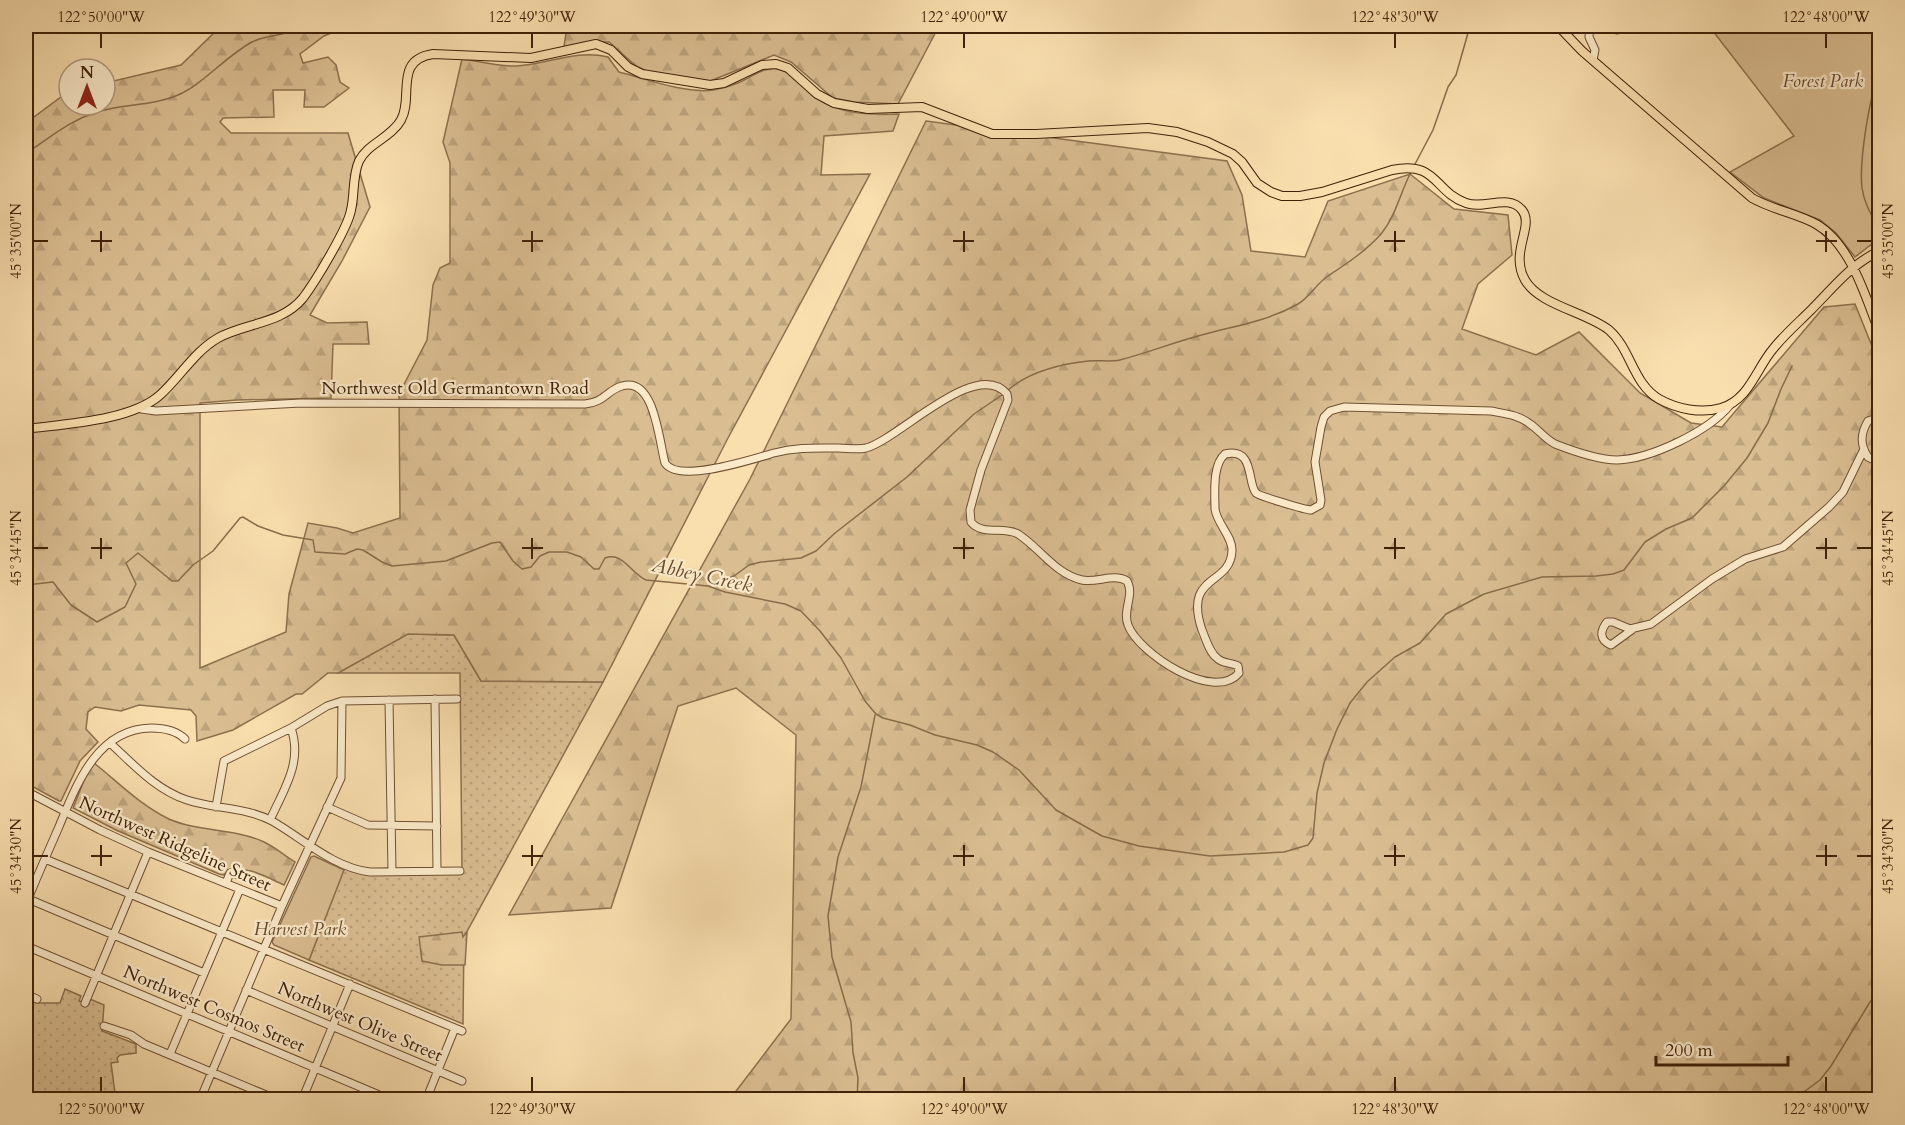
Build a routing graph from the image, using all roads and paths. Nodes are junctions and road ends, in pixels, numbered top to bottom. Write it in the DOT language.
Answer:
graph roads {
  1 [pos="1558,26"];
  2 [pos="1590,26"];
  3 [pos="1604,26"];
  4 [pos="1617,30"];
  5 [pos="1593,60"];
  6 [pos="1880,251"];
  7 [pos="1853,269"];
  8 [pos="1880,334"];
  9 [pos="1730,405"];
  10 [pos="141,409"];
  11 [pos="1880,417"];
  12 [pos="26,429"];
  13 [pos="1864,449"];
  14 [pos="1880,463"];
  15 [pos="1633,629"];
  16 [pos="435,699"];
  17 [pos="457,699"];
  18 [pos="389,700"];
  19 [pos="342,701"];
  20 [pos="291,728"];
  21 [pos="185,739"];
  22 [pos="110,743"];
  23 [pos="26,791"];
  24 [pos="216,807"];
  25 [pos="327,807"];
  26 [pos="65,812"];
  27 [pos="270,820"];
  28 [pos="391,826"];
  29 [pos="437,826"];
  30 [pos="310,845"];
  31 [pos="148,852"];
  32 [pos="45,859"];
  33 [pos="392,871"];
  34 [pos="437,871"];
  35 [pos="460,871"];
  36 [pos="240,874"];
  37 [pos="226,883"];
  38 [pos="240,888"];
  39 [pos="130,894"];
  40 [pos="26,900"];
  41 [pos="282,906"];
  42 [pos="222,930"];
  43 [pos="113,935"];
  44 [pos="26,946"];
  45 [pos="264,948"];
  46 [pos="204,973"];
  47 [pos="96,976"];
  48 [pos="350,984"];
  49 [pos="246,990"];
  50 [pos="26,994"];
  51 [pos="37,999"];
  52 [pos="84,1003"];
  53 [pos="187,1014"];
  54 [pos="104,1026"];
  55 [pos="332,1027"];
  56 [pos="229,1032"];
  57 [pos="170,1054"];
  58 [pos="316,1068"];
  59 [pos="438,1071"];
  60 [pos="212,1072"];
  61 [pos="462,1081"];
  62 [pos="129,1100"];
  63 [pos="160,1100"];
  64 [pos="200,1100"];
  65 [pos="278,1100"];
  66 [pos="302,1100"];
  67 [pos="391,1100"];
  68 [pos="426,1100"];
  1 -- 5 [label="main road"];
  2 -- 5 [label="street"];
  3 -- 4 [label="street"];
  5 -- 7 [label="main road"];
  6 -- 7 [label="main road"];
  7 -- 8 [label="main road"];
  7 -- 9 [label="main road"];
  9 -- 10 [label="main road"];
  9 -- 10 [label="street, Northwest Old Germantown Road"];
  10 -- 12 [label="main road"];
  11 -- 13 [label="street"];
  13 -- 14 [label="street"];
  13 -- 15 [label="street"];
  16 -- 17 [label="street"];
  16 -- 18 [label="street"];
  16 -- 29 [label="street"];
  18 -- 19 [label="street"];
  18 -- 28 [label="street"];
  19 -- 20 [label="street"];
  19 -- 25 [label="street"];
  20 -- 24 [label="street"];
  20 -- 27 [label="street"];
  21 -- 22 [label="street"];
  22 -- 24 [label="street"];
  22 -- 26 [label="street"];
  23 -- 26 [label="street, Northwest Ridgeline Street"];
  24 -- 27 [label="street"];
  25 -- 28 [label="street"];
  25 -- 30 [label="street"];
  26 -- 31 [label="street, Northwest Ridgeline Street"];
  26 -- 32 [label="street"];
  27 -- 30 [label="street"];
  28 -- 29 [label="street"];
  28 -- 33 [label="street"];
  29 -- 34 [label="street"];
  30 -- 33 [label="street"];
  30 -- 41 [label="street"];
  31 -- 37 [label="street, Northwest Ridgeline Street"];
  31 -- 39 [label="street"];
  32 -- 39 [label="street"];
  32 -- 40 [label="street"];
  33 -- 34 [label="street"];
  34 -- 35 [label="street"];
  36 -- 37 [label="street"];
  37 -- 38 [label="street, Northwest Ridgeline Street"];
  38 -- 41 [label="street, Northwest Ridgeline Street"];
  38 -- 42 [label="street"];
  39 -- 42 [label="street"];
  39 -- 43 [label="street"];
  40 -- 43 [label="street"];
  41 -- 45 [label="street"];
  42 -- 45 [label="street"];
  42 -- 46 [label="street"];
  43 -- 46 [label="street"];
  43 -- 47 [label="street"];
  44 -- 47 [label="street, Northwest Cosmos Street"];
  45 -- 48 [label="street"];
  45 -- 49 [label="street"];
  46 -- 53 [label="street"];
  47 -- 52 [label="street"];
  47 -- 53 [label="street, Northwest Cosmos Street"];
  48 -- 55 [label="street"];
  48 -- 59 [label="street"];
  49 -- 55 [label="street, Northwest Olive Street"];
  49 -- 56 [label="street"];
  50 -- 51 [label="street"];
  53 -- 56 [label="street, Northwest Cosmos Street"];
  53 -- 57 [label="street"];
  54 -- 57 [label="street"];
  55 -- 58 [label="street"];
  55 -- 59 [label="street, Northwest Olive Street"];
  56 -- 58 [label="street, Northwest Cosmos Street"];
  56 -- 60 [label="street"];
  57 -- 60 [label="street"];
  58 -- 66 [label="street"];
  58 -- 67 [label="street, Northwest Cosmos Street"];
  59 -- 61 [label="street, Northwest Olive Street"];
  59 -- 68 [label="street"];
  60 -- 64 [label="street"];
  60 -- 65 [label="street"];
  62 -- 63 [label="street"];
}
